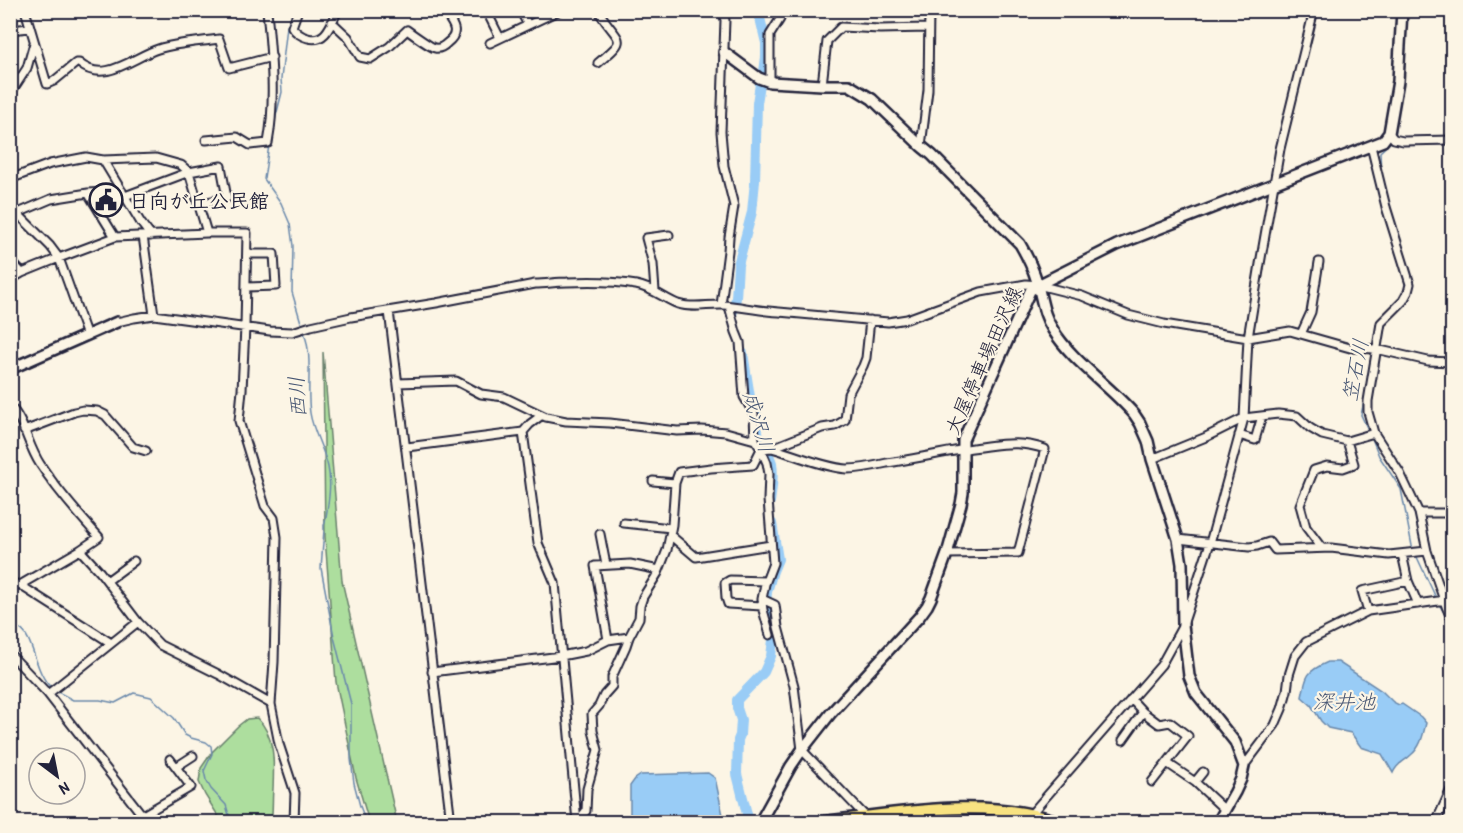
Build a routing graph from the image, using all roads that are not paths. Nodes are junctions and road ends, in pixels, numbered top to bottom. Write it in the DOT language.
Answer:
graph roads {
  1 [pos="25,10"];
  2 [pos="267,10"];
  3 [pos="298,10"];
  4 [pos="338,10"];
  5 [pos="443,10"];
  6 [pos="497,10"];
  7 [pos="520,10"];
  8 [pos="560,10"];
  9 [pos="602,10"];
  10 [pos="722,10"];
  11 [pos="779,10"];
  12 [pos="929,10"];
  13 [pos="1314,10"];
  14 [pos="1402,10"];
  15 [pos="544,14"];
  16 [pos="332,22"];
  17 [pos="528,25"];
  18 [pos="30,28"];
  19 [pos="928,28"];
  20 [pos="10,30"];
  21 [pos="500,38"];
  22 [pos="490,43"];
  23 [pos="34,44"];
  24 [pos="724,52"];
  25 [pos="272,57"];
  26 [pos="598,63"];
  27 [pos="765,80"];
  28 [pos="822,86"];
  29 [pos="10,94"];
  30 [pos="1389,133"];
  31 [pos="206,140"];
  32 [pos="1452,140"];
  33 [pos="921,146"];
  34 [pos="1371,146"];
  35 [pos="103,160"];
  36 [pos="189,172"];
  37 [pos="10,179"];
  38 [pos="1275,182"];
  39 [pos="88,193"];
  40 [pos="123,194"];
  41 [pos="198,204"];
  42 [pos="10,206"];
  43 [pos="18,213"];
  44 [pos="207,233"];
  45 [pos="669,235"];
  46 [pos="143,236"];
  47 [pos="151,236"];
  48 [pos="115,237"];
  49 [pos="247,254"];
  50 [pos="59,258"];
  51 [pos="10,260"];
  52 [pos="1318,262"];
  53 [pos="22,273"];
  54 [pos="10,280"];
  55 [pos="1038,285"];
  56 [pos="246,287"];
  57 [pos="656,291"];
  58 [pos="730,306"];
  59 [pos="389,311"];
  60 [pos="154,315"];
  61 [pos="870,320"];
  62 [pos="117,322"];
  63 [pos="245,327"];
  64 [pos="1301,334"];
  65 [pos="87,336"];
  66 [pos="1248,338"];
  67 [pos="1376,349"];
  68 [pos="1452,362"];
  69 [pos="10,369"];
  70 [pos="399,383"];
  71 [pos="10,406"];
  72 [pos="542,415"];
  73 [pos="1262,417"];
  74 [pos="1244,418"];
  75 [pos="24,431"];
  76 [pos="522,432"];
  77 [pos="1374,433"];
  78 [pos="1239,435"];
  79 [pos="754,440"];
  80 [pos="1347,441"];
  81 [pos="406,447"];
  82 [pos="766,449"];
  83 [pos="962,449"];
  84 [pos="146,451"];
  85 [pos="1152,459"];
  86 [pos="652,481"];
  87 [pos="675,483"];
  88 [pos="1419,513"];
  89 [pos="1452,513"];
  90 [pos="624,523"];
  91 [pos="670,532"];
  92 [pos="600,534"];
  93 [pos="1178,539"];
  94 [pos="1210,543"];
  95 [pos="771,545"];
  96 [pos="1321,548"];
  97 [pos="80,550"];
  98 [pos="1427,551"];
  99 [pos="946,554"];
  100 [pos="1402,554"];
  101 [pos="134,561"];
  102 [pos="606,565"];
  103 [pos="659,570"];
  104 [pos="107,581"];
  105 [pos="766,581"];
  106 [pos="1408,581"];
  107 [pos="10,582"];
  108 [pos="20,585"];
  109 [pos="1452,599"];
  110 [pos="1444,600"];
  111 [pos="765,602"];
  112 [pos="1418,604"];
  113 [pos="1368,612"];
  114 [pos="1452,620"];
  115 [pos="138,622"];
  116 [pos="1183,626"];
  117 [pos="770,635"];
  118 [pos="629,637"];
  119 [pos="608,640"];
  120 [pos="111,643"];
  121 [pos="10,654"];
  122 [pos="561,656"];
  123 [pos="432,672"];
  124 [pos="48,694"];
  125 [pos="1131,699"];
  126 [pos="271,704"];
  127 [pos="1143,712"];
  128 [pos="1123,740"];
  129 [pos="802,750"];
  130 [pos="193,756"];
  131 [pos="170,759"];
  132 [pos="1167,763"];
  133 [pos="1244,766"];
  134 [pos="176,767"];
  135 [pos="1203,772"];
  136 [pos="1152,782"];
  137 [pos="1195,782"];
  138 [pos="1452,787"];
  139 [pos="1225,810"];
  140 [pos="143,815"];
  141 [pos="1028,818"];
  142 [pos="869,820"];
  143 [pos="151,822"];
  144 [pos="294,822"];
  145 [pos="451,822"];
  146 [pos="577,822"];
  147 [pos="760,822"];
  148 [pos="825,822"];
  149 [pos="1059,822"];
  150 [pos="1218,822"];
  151 [pos="1436,822"];
  1 -- 18 [label="street"];
  2 -- 25 [label="street"];
  3 -- 16 [label="street"];
  4 -- 16 [label="street"];
  5 -- 16 [label="street"];
  6 -- 21 [label="street"];
  7 -- 17 [label="street"];
  8 -- 15 [label="street"];
  9 -- 26 [label="street"];
  10 -- 24 [label="street"];
  11 -- 27 [label="street"];
  12 -- 19 [label="street"];
  13 -- 38 [label="street"];
  14 -- 30 [label="main road"];
  15 -- 17 [label="street"];
  17 -- 21 [label="street"];
  18 -- 20 [label="street"];
  18 -- 23 [label="street"];
  19 -- 28 [label="street"];
  19 -- 33 [label="street"];
  21 -- 22 [label="street"];
  23 -- 25 [label="street"];
  23 -- 29 [label="street"];
  24 -- 27 [label="main road"];
  24 -- 58 [label="street"];
  25 -- 31 [label="street"];
  27 -- 28 [label="main road"];
  28 -- 33 [label="main road"];
  30 -- 32 [label="street"];
  30 -- 34 [label="main road, 大屋停車場田沢線"];
  33 -- 55 [label="main road"];
  34 -- 38 [label="main road, 大屋停車場田沢線"];
  34 -- 67 [label="street"];
  35 -- 36 [label="street"];
  35 -- 37 [label="street"];
  35 -- 40 [label="street"];
  36 -- 40 [label="street"];
  36 -- 41 [label="street"];
  36 -- 41 [label="street"];
  38 -- 55 [label="main road, 大屋停車場田沢線"];
  38 -- 66 [label="street"];
  39 -- 40 [label="street"];
  39 -- 43 [label="street"];
  39 -- 48 [label="street"];
  40 -- 47 [label="street"];
  41 -- 44 [label="street"];
  42 -- 43 [label="street"];
  43 -- 50 [label="street"];
  44 -- 47 [label="street"];
  44 -- 49 [label="street"];
  45 -- 57 [label="street"];
  46 -- 47 [label="street"];
  46 -- 48 [label="street"];
  46 -- 60 [label="street"];
  48 -- 50 [label="street"];
  49 -- 56 [label="street"];
  49 -- 56 [label="street"];
  50 -- 53 [label="street"];
  50 -- 65 [label="street"];
  51 -- 53 [label="street"];
  52 -- 64 [label="street"];
  53 -- 54 [label="street"];
  55 -- 61 [label="street"];
  55 -- 66 [label="street"];
  55 -- 83 [label="main road, 大屋停車場田沢線"];
  55 -- 85 [label="main road"];
  56 -- 63 [label="street"];
  57 -- 58 [label="street"];
  57 -- 59 [label="street"];
  58 -- 61 [label="street"];
  58 -- 79 [label="street"];
  59 -- 63 [label="street"];
  59 -- 70 [label="street"];
  60 -- 62 [label="street"];
  60 -- 63 [label="street"];
  61 -- 82 [label="street"];
  62 -- 65 [label="main road"];
  63 -- 126 [label="street"];
  64 -- 66 [label="street"];
  64 -- 67 [label="street"];
  65 -- 69 [label="main road"];
  66 -- 74 [label="street"];
  67 -- 68 [label="street"];
  67 -- 77 [label="street"];
  70 -- 72 [label="street"];
  70 -- 81 [label="street"];
  71 -- 75 [label="street"];
  72 -- 76 [label="street"];
  72 -- 79 [label="street"];
  73 -- 74 [label="street"];
  73 -- 78 [label="street"];
  73 -- 80 [label="street"];
  74 -- 78 [label="street"];
  74 -- 85 [label="street"];
  75 -- 84 [label="street"];
  75 -- 97 [label="street"];
  76 -- 81 [label="street"];
  76 -- 122 [label="street"];
  77 -- 80 [label="street"];
  77 -- 88 [label="street"];
  78 -- 94 [label="street"];
  79 -- 82 [label="street"];
  80 -- 96 [label="street"];
  81 -- 123 [label="street"];
  82 -- 83 [label="street"];
  82 -- 87 [label="street"];
  82 -- 95 [label="street"];
  83 -- 99 [label="main road, 大屋停車場田沢線"];
  83 -- 99 [label="street"];
  85 -- 93 [label="main road"];
  86 -- 87 [label="street"];
  87 -- 91 [label="street"];
  88 -- 89 [label="street"];
  88 -- 98 [label="street"];
  90 -- 91 [label="street"];
  91 -- 95 [label="street"];
  91 -- 103 [label="street"];
  92 -- 102 [label="street"];
  93 -- 94 [label="street"];
  93 -- 116 [label="main road"];
  94 -- 96 [label="street"];
  94 -- 116 [label="street"];
  95 -- 105 [label="street"];
  96 -- 100 [label="street"];
  97 -- 104 [label="street"];
  97 -- 108 [label="street"];
  98 -- 100 [label="street"];
  98 -- 110 [label="street"];
  99 -- 129 [label="main road, 大屋停車場田沢線"];
  100 -- 106 [label="street"];
  101 -- 104 [label="street"];
  102 -- 103 [label="street"];
  102 -- 119 [label="street"];
  103 -- 118 [label="street"];
  104 -- 115 [label="street"];
  105 -- 111 [label="street"];
  105 -- 111 [label="street"];
  106 -- 112 [label="street"];
  106 -- 113 [label="street"];
  107 -- 108 [label="street"];
  108 -- 120 [label="street"];
  109 -- 110 [label="street"];
  110 -- 112 [label="street"];
  110 -- 114 [label="street"];
  111 -- 117 [label="street"];
  111 -- 129 [label="street"];
  112 -- 113 [label="street"];
  113 -- 133 [label="street"];
  115 -- 120 [label="street"];
  115 -- 126 [label="street"];
  116 -- 125 [label="street"];
  116 -- 133 [label="main road"];
  118 -- 119 [label="street"];
  118 -- 146 [label="street"];
  119 -- 122 [label="street"];
  120 -- 124 [label="street"];
  121 -- 124 [label="street"];
  122 -- 123 [label="street"];
  122 -- 146 [label="street"];
  123 -- 145 [label="street"];
  124 -- 140 [label="street"];
  125 -- 127 [label="street"];
  125 -- 141 [label="street"];
  126 -- 144 [label="street"];
  127 -- 128 [label="street"];
  127 -- 132 [label="street"];
  129 -- 142 [label="street"];
  129 -- 147 [label="main road, 大屋停車場田沢線"];
  130 -- 134 [label="street"];
  131 -- 134 [label="street"];
  132 -- 136 [label="street"];
  132 -- 137 [label="street"];
  133 -- 139 [label="main road"];
  134 -- 140 [label="street"];
  135 -- 137 [label="street"];
  137 -- 139 [label="street"];
  138 -- 151 [label="street"];
  139 -- 150 [label="main road"];
  140 -- 143 [label="street"];
  141 -- 142 [label="main road"];
  141 -- 149 [label="main road"];
  142 -- 148 [label="main road"];
}
